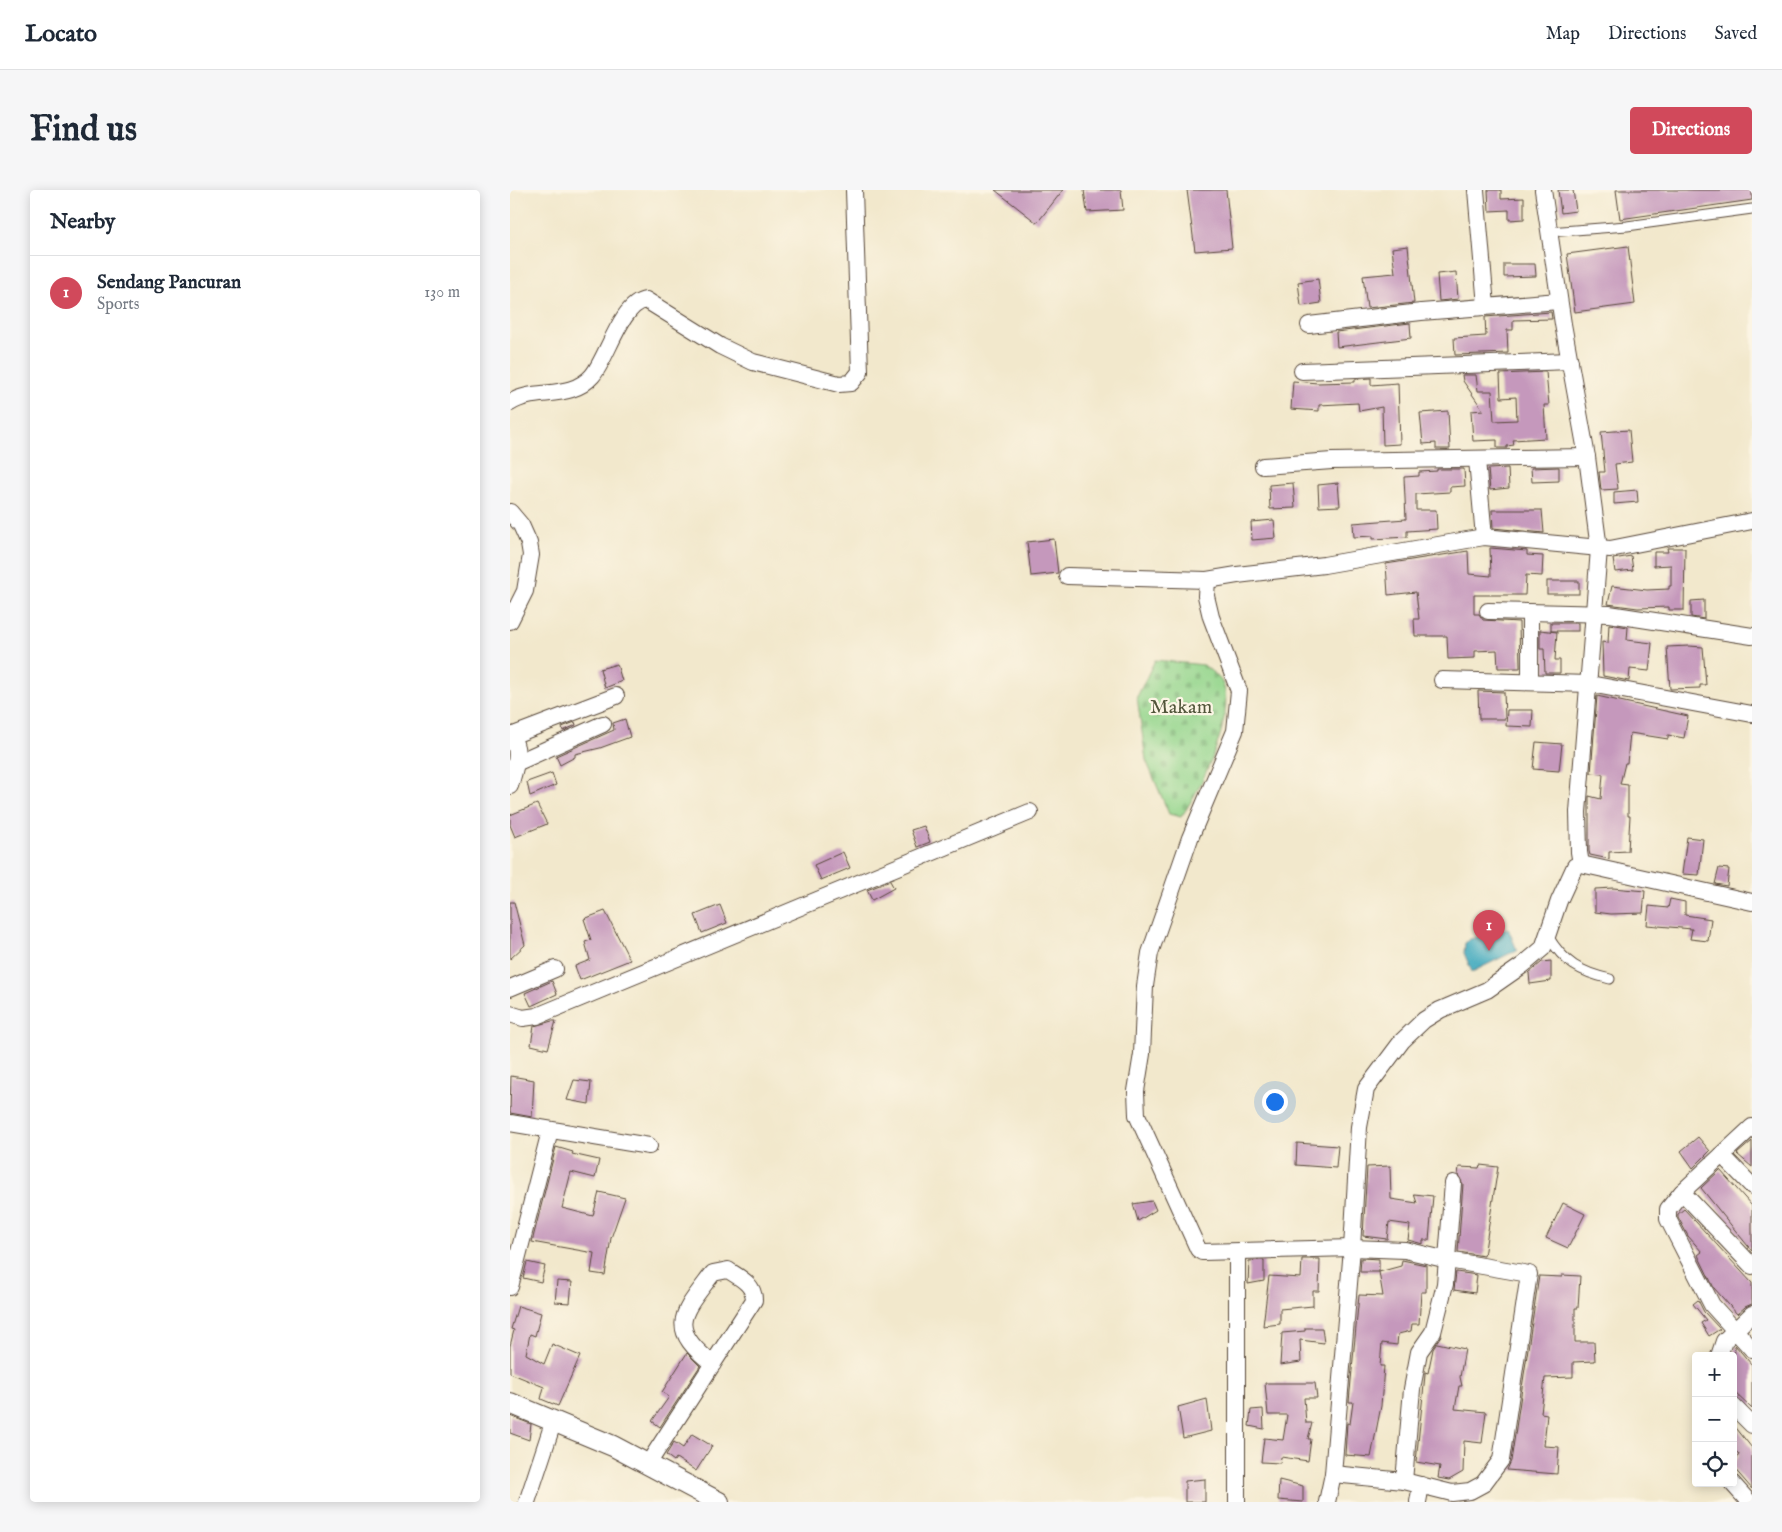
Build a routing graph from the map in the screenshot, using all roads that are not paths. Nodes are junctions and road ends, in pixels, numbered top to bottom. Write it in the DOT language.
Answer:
graph roads {
  1 [pos="854,190"];
  2 [pos="1476,190"];
  3 [pos="1544,190"];
  4 [pos="1752,209"];
  5 [pos="1549,232"];
  6 [pos="1559,301"];
  7 [pos="1486,306"];
  8 [pos="1309,325"];
  9 [pos="1570,361"];
  10 [pos="1302,371"];
  11 [pos="510,404"];
  12 [pos="1587,457"];
  13 [pos="1477,460"];
  14 [pos="1263,466"];
  15 [pos="510,512"];
  16 [pos="1752,521"];
  17 [pos="1484,537"];
  18 [pos="1599,549"];
  19 [pos="1067,576"];
  20 [pos="1207,580"];
  21 [pos="1488,611"];
  22 [pos="1530,612"];
  23 [pos="1595,613"];
  24 [pos="510,621"];
  25 [pos="1752,636"];
  26 [pos="1442,680"];
  27 [pos="1530,681"];
  28 [pos="1590,684"];
  29 [pos="616,696"];
  30 [pos="1752,714"];
  31 [pos="603,724"];
  32 [pos="510,736"];
  33 [pos="516,763"];
  34 [pos="510,786"];
  35 [pos="1030,812"];
  36 [pos="1581,864"];
  37 [pos="1752,902"];
  38 [pos="1548,936"];
  39 [pos="555,969"];
  40 [pos="1610,979"];
  41 [pos="510,988"];
  42 [pos="510,1014"];
  43 [pos="510,1123"];
  44 [pos="1752,1127"];
  45 [pos="550,1131"];
  46 [pos="649,1146"];
  47 [pos="1722,1155"];
  48 [pos="1453,1183"];
  49 [pos="1752,1186"];
  50 [pos="1682,1192"];
  51 [pos="1352,1248"];
  52 [pos="1237,1252"];
  53 [pos="1448,1260"];
  54 [pos="1752,1266"];
  55 [pos="510,1287"];
  56 [pos="1752,1314"];
  57 [pos="1734,1331"];
  58 [pos="1752,1350"];
  59 [pos="1720,1352"];
  60 [pos="713,1364"];
  61 [pos="510,1403"];
  62 [pos="1737,1410"];
  63 [pos="554,1420"];
  64 [pos="1752,1425"];
  65 [pos="648,1464"];
  66 [pos="1333,1474"];
  67 [pos="1404,1481"];
  68 [pos="1421,1485"];
  69 [pos="1736,1487"];
  70 [pos="712,1500"];
  71 [pos="527,1502"];
  72 [pos="1236,1502"];
  73 [pos="1327,1502"];
  74 [pos="1418,1502"];
  75 [pos="1749,1502"];
  1 -- 11 [label="street"];
  2 -- 7 [label="street"];
  3 -- 5 [label="street"];
  4 -- 5 [label="lane"];
  5 -- 6 [label="street"];
  6 -- 7 [label="street"];
  6 -- 9 [label="street"];
  7 -- 8 [label="street"];
  9 -- 10 [label="street"];
  9 -- 12 [label="street"];
  12 -- 13 [label="street"];
  12 -- 18 [label="street"];
  13 -- 14 [label="street"];
  13 -- 17 [label="street"];
  15 -- 24 [label="street"];
  16 -- 18 [label="street"];
  17 -- 18 [label="street"];
  17 -- 20 [label="street"];
  18 -- 23 [label="street"];
  19 -- 20 [label="street"];
  20 -- 52 [label="street"];
  21 -- 22 [label="street"];
  22 -- 23 [label="street"];
  22 -- 27 [label="street"];
  23 -- 25 [label="street"];
  23 -- 28 [label="street"];
  26 -- 27 [label="street"];
  27 -- 28 [label="street"];
  28 -- 30 [label="street"];
  28 -- 36 [label="street"];
  29 -- 32 [label="street"];
  31 -- 33 [label="street"];
  32 -- 33 [label="street"];
  33 -- 34 [label="street"];
  35 -- 42 [label="street"];
  36 -- 37 [label="street"];
  36 -- 38 [label="street"];
  38 -- 40 [label="lane"];
  38 -- 51 [label="street"];
  39 -- 41 [label="street"];
  43 -- 45 [label="street"];
  44 -- 47 [label="street"];
  45 -- 46 [label="street"];
  45 -- 55 [label="street"];
  47 -- 49 [label="street"];
  47 -- 50 [label="street"];
  48 -- 53 [label="street"];
  50 -- 54 [label="street"];
  50 -- 57 [label="street"];
  51 -- 52 [label="street"];
  51 -- 53 [label="street"];
  51 -- 66 [label="street"];
  52 -- 72 [label="street"];
  53 -- 67 [label="street"];
  53 -- 68 [label="street"];
  56 -- 57 [label="street"];
  57 -- 58 [label="street"];
  57 -- 59 [label="street"];
  60 -- 60 [label="street"];
  60 -- 65 [label="street"];
  61 -- 63 [label="street"];
  62 -- 64 [label="street"];
  63 -- 65 [label="street"];
  63 -- 71 [label="street"];
  65 -- 70 [label="street"];
  66 -- 67 [label="street"];
  66 -- 73 [label="street"];
  67 -- 68 [label="street"];
  68 -- 74 [label="street"];
  69 -- 75 [label="street"];
}
